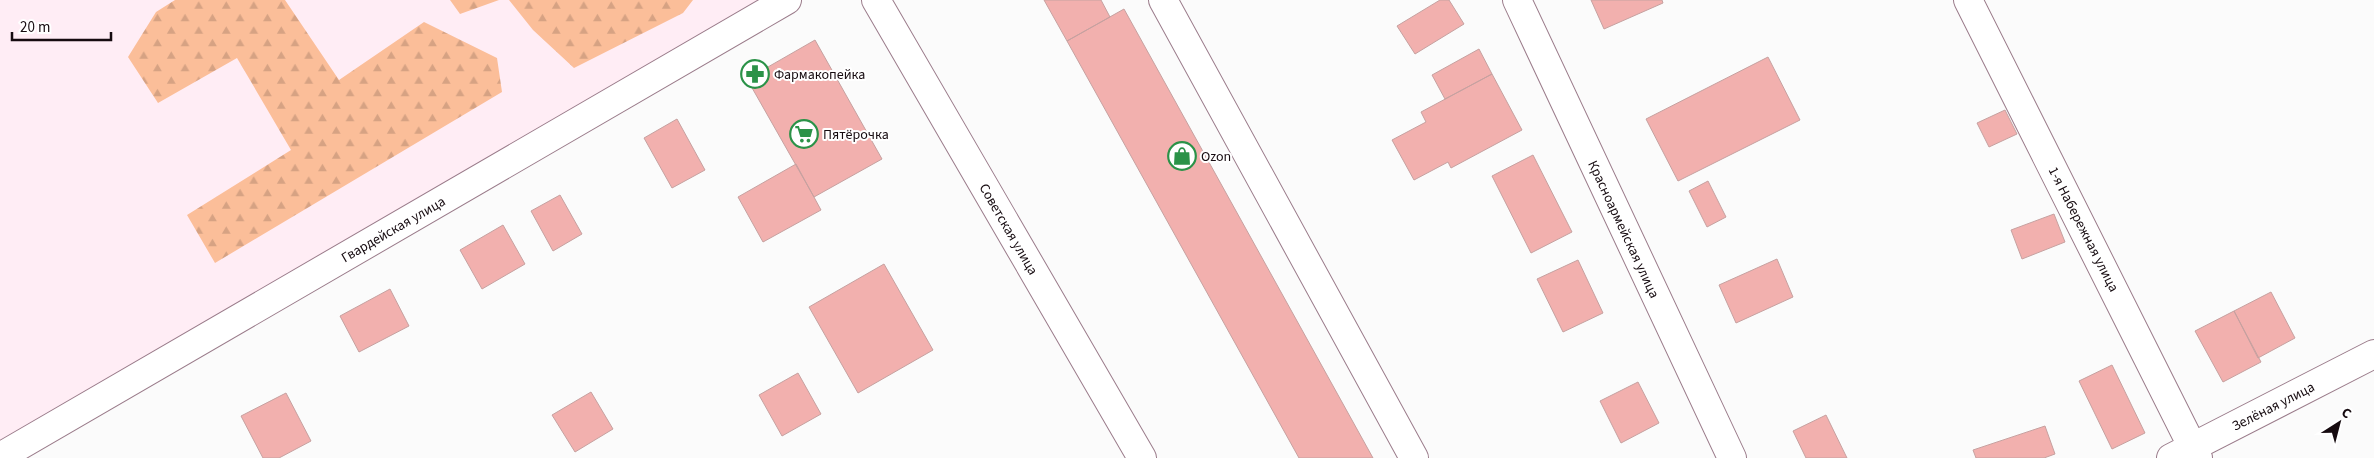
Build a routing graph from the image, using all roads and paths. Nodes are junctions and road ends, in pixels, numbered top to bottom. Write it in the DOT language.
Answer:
graph roads {
  1 [pos="787,0"];
  2 [pos="876,0"];
  3 [pos="1163,0"];
  4 [pos="1517,0"];
  5 [pos="1968,0"];
  6 [pos="2374,354"];
  7 [pos="2188,454"];
  8 [pos="0,458"];
  9 [pos="1142,458"];
  10 [pos="1414,458"];
  11 [pos="1732,458"];
  1 -- 8 [label="street, Гвардейская улица"];
  2 -- 9 [label="street, Советская улица"];
  3 -- 10 [label="street"];
  4 -- 11 [label="street, Красноармейская улица"];
  5 -- 7 [label="street, 1-я Набережная улица"];
  6 -- 7 [label="street, Зелёная улица"];
}
